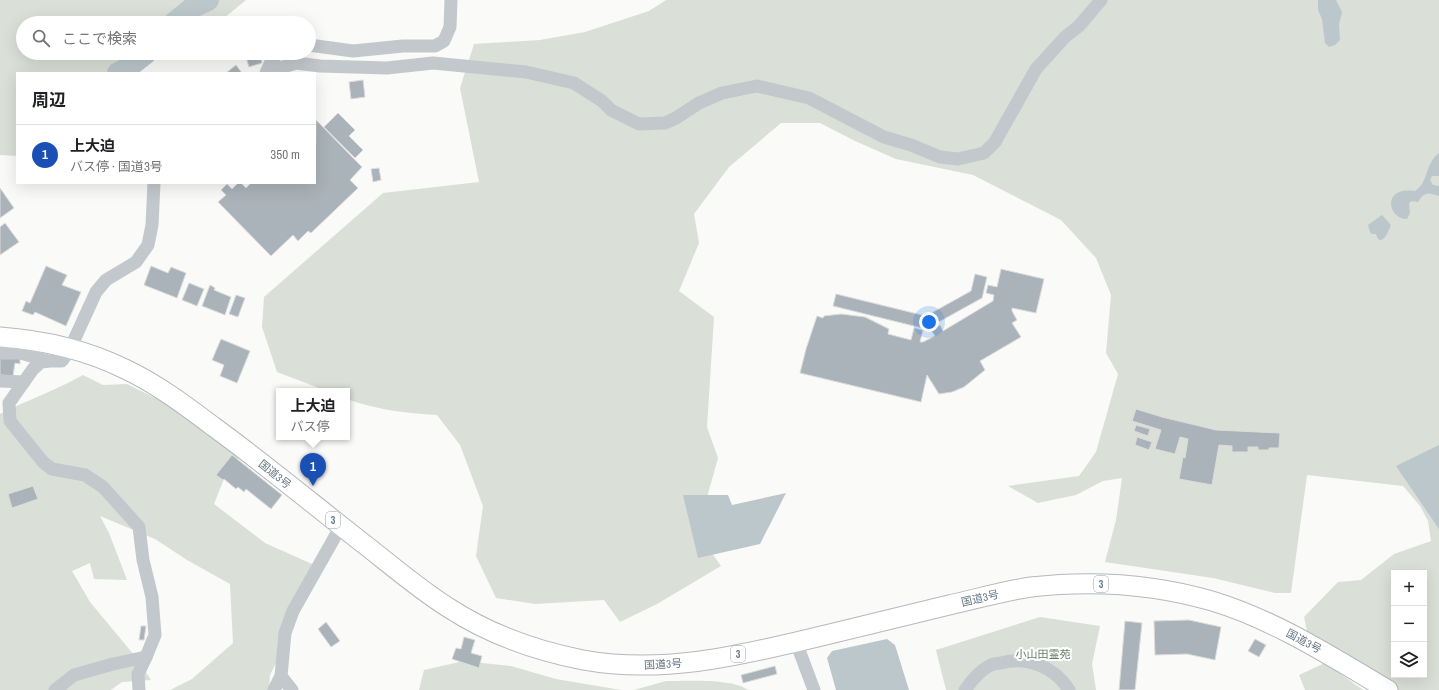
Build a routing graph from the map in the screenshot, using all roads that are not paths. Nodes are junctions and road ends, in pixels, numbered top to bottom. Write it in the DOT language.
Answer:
graph roads {
  1 [pos="451,0"];
  2 [pos="1101,0"];
  3 [pos="316,46"];
  4 [pos="273,60"];
  5 [pos="268,72"];
  6 [pos="270,72"];
  7 [pos="154,184"];
  8 [pos="0,337"];
  9 [pos="70,349"];
  10 [pos="0,353"];
  11 [pos="47,361"];
  12 [pos="0,381"];
  13 [pos="24,382"];
  14 [pos="5,402"];
  15 [pos="341,526"];
  16 [pos="796,642"];
  17 [pos="146,657"];
  18 [pos="281,676"];
  19 [pos="55,690"];
  20 [pos="139,690"];
  21 [pos="274,690"];
  22 [pos="292,690"];
  23 [pos="814,690"];
  24 [pos="965,690"];
  25 [pos="1069,690"];
  26 [pos="1388,690"];
  1 -- 3 [label="street"];
  2 -- 6 [label="street"];
  4 -- 5 [label="street"];
  7 -- 9 [label="street"];
  8 -- 9 [label="highway, 国道3号 / 3"];
  9 -- 11 [label="street"];
  9 -- 15 [label="highway, 国道3号 / 3"];
  10 -- 11 [label="street"];
  11 -- 13 [label="street"];
  12 -- 13 [label="street"];
  13 -- 14 [label="street"];
  14 -- 17 [label="street"];
  15 -- 16 [label="highway, 国道3号 / 3"];
  15 -- 18 [label="street"];
  16 -- 23 [label="street"];
  16 -- 26 [label="highway, 国道3号 / 3"];
  17 -- 19 [label="street"];
  17 -- 20 [label="street"];
  18 -- 21 [label="street"];
  18 -- 22 [label="street"];
  24 -- 25 [label="street"];
}
